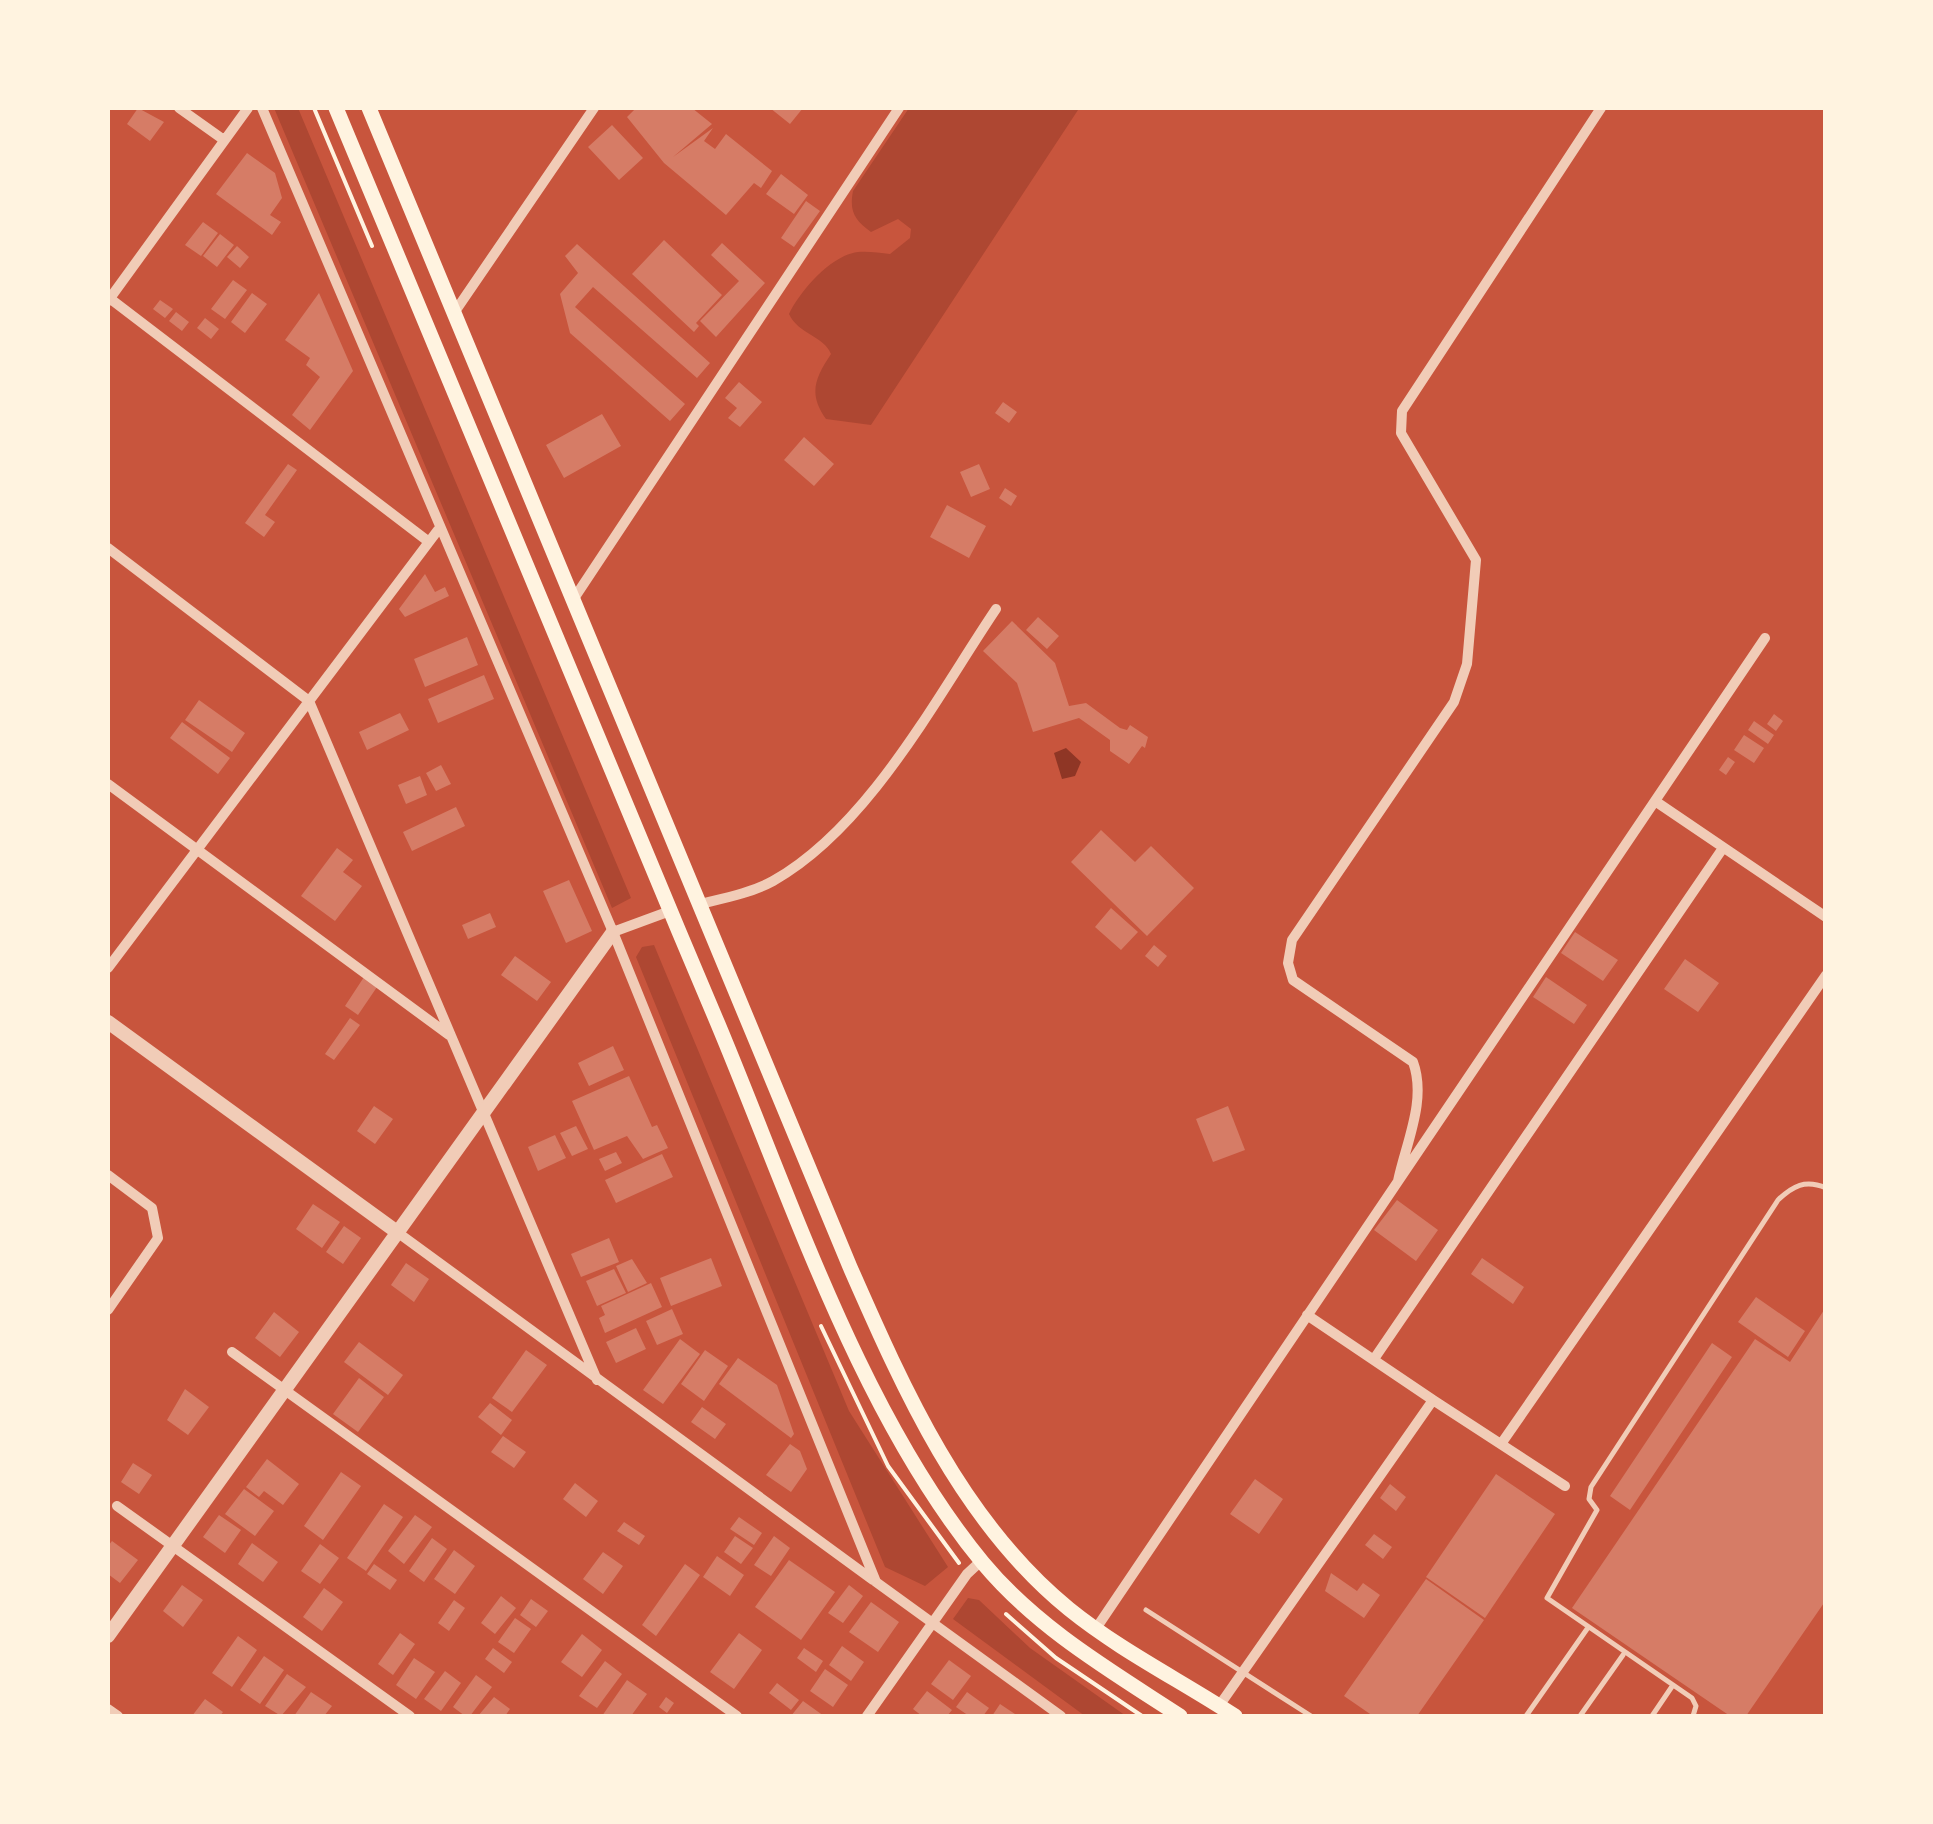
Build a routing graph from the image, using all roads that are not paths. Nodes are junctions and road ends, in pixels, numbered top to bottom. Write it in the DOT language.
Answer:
graph roads {
  1 [pos="178,108"];
  2 [pos="248,108"];
  3 [pos="262,108"];
  4 [pos="336,108"];
  5 [pos="369,108"];
  6 [pos="594,108"];
  7 [pos="899,108"];
  8 [pos="1600,108"];
  9 [pos="224,140"];
  10 [pos="108,299"];
  11 [pos="454,313"];
  12 [pos="438,530"];
  13 [pos="429,542"];
  14 [pos="108,548"];
  15 [pos="574,600"];
  16 [pos="996,609"];
  17 [pos="1765,638"];
  18 [pos="309,700"];
  19 [pos="108,784"];
  20 [pos="1655,801"];
  21 [pos="1723,848"];
  22 [pos="197,849"];
  23 [pos="700,904"];
  24 [pos="1823,910"];
  25 [pos="670,911"];
  26 [pos="613,932"];
  27 [pos="108,968"];
  28 [pos="1826,976"];
  29 [pos="108,1022"];
  30 [pos="452,1036"];
  31 [pos="483,1113"];
  32 [pos="108,1175"];
  33 [pos="1398,1182"];
  34 [pos="1826,1188"];
  35 [pos="824,1203"];
  36 [pos="797,1214"];
  37 [pos="398,1232"];
  38 [pos="850,1267"];
  39 [pos="824,1277"];
  40 [pos="108,1310"];
  41 [pos="1308,1316"];
  42 [pos="232,1352"];
  43 [pos="1374,1360"];
  44 [pos="598,1380"];
  45 [pos="284,1389"];
  46 [pos="1433,1400"];
  47 [pos="1501,1444"];
  48 [pos="1564,1486"];
  49 [pos="117,1506"];
  50 [pos="173,1545"];
  51 [pos="982,1561"];
  52 [pos="876,1582"];
  53 [pos="1146,1610"];
  54 [pos="934,1624"];
  55 [pos="1587,1629"];
  56 [pos="1095,1630"];
  57 [pos="108,1636"];
  58 [pos="1623,1654"];
  59 [pos="1241,1673"];
  60 [pos="1672,1685"];
  61 [pos="1219,1706"];
  62 [pos="108,1709"];
  63 [pos="118,1716"];
  64 [pos="410,1716"];
  65 [pos="736,1716"];
  66 [pos="867,1716"];
  67 [pos="1061,1716"];
  68 [pos="1180,1716"];
  69 [pos="1235,1716"];
  70 [pos="1311,1716"];
  71 [pos="1526,1716"];
  72 [pos="1580,1716"];
  73 [pos="1652,1716"];
  74 [pos="1693,1716"];
  1 -- 9 [label="street"];
  2 -- 9 [label="street"];
  3 -- 12 [label="street"];
  4 -- 25 [label="main road"];
  5 -- 11 [label="main road"];
  6 -- 11 [label="street"];
  7 -- 15 [label="street"];
  8 -- 33 [label="street"];
  9 -- 10 [label="street"];
  10 -- 13 [label="street"];
  11 -- 15 [label="main road"];
  12 -- 13 [label="street"];
  12 -- 26 [label="street"];
  13 -- 18 [label="street"];
  14 -- 18 [label="street"];
  15 -- 23 [label="main road"];
  16 -- 23 [label="street"];
  17 -- 20 [label="street"];
  18 -- 22 [label="street"];
  18 -- 30 [label="street"];
  19 -- 22 [label="street"];
  20 -- 21 [label="street"];
  20 -- 33 [label="street"];
  21 -- 24 [label="street"];
  21 -- 43 [label="street"];
  22 -- 27 [label="street"];
  22 -- 30 [label="street"];
  23 -- 35 [label="main road"];
  25 -- 26 [label="street"];
  25 -- 36 [label="main road"];
  26 -- 31 [label="street"];
  26 -- 52 [label="street"];
  28 -- 47 [label="street"];
  29 -- 37 [label="street"];
  30 -- 31 [label="street"];
  31 -- 37 [label="street"];
  31 -- 44 [label="street"];
  32 -- 40 [label="street"];
  33 -- 41 [label="street"];
  34 -- 55 [label="lane"];
  35 -- 36 [label="main road"];
  35 -- 38 [label="main road"];
  36 -- 39 [label="main road"];
  37 -- 44 [label="street"];
  37 -- 45 [label="street"];
  38 -- 39 [label="main road"];
  38 -- 56 [label="main road"];
  39 -- 51 [label="main road"];
  41 -- 43 [label="street"];
  41 -- 56 [label="street"];
  42 -- 45 [label="street"];
  43 -- 46 [label="street"];
  44 -- 52 [label="street"];
  45 -- 50 [label="street"];
  45 -- 65 [label="street"];
  46 -- 47 [label="street"];
  46 -- 59 [label="street"];
  47 -- 48 [label="street"];
  49 -- 50 [label="street"];
  50 -- 57 [label="street"];
  50 -- 64 [label="street"];
  51 -- 54 [label="street"];
  51 -- 68 [label="main road"];
  52 -- 54 [label="street"];
  53 -- 59 [label="lane"];
  54 -- 66 [label="street"];
  54 -- 67 [label="street"];
  55 -- 58 [label="lane"];
  55 -- 71 [label="lane"];
  56 -- 61 [label="main road"];
  58 -- 60 [label="lane"];
  58 -- 72 [label="lane"];
  59 -- 61 [label="street"];
  59 -- 70 [label="lane"];
  60 -- 73 [label="lane"];
  60 -- 74 [label="lane"];
  61 -- 69 [label="main road"];
  62 -- 63 [label="street"];
}
